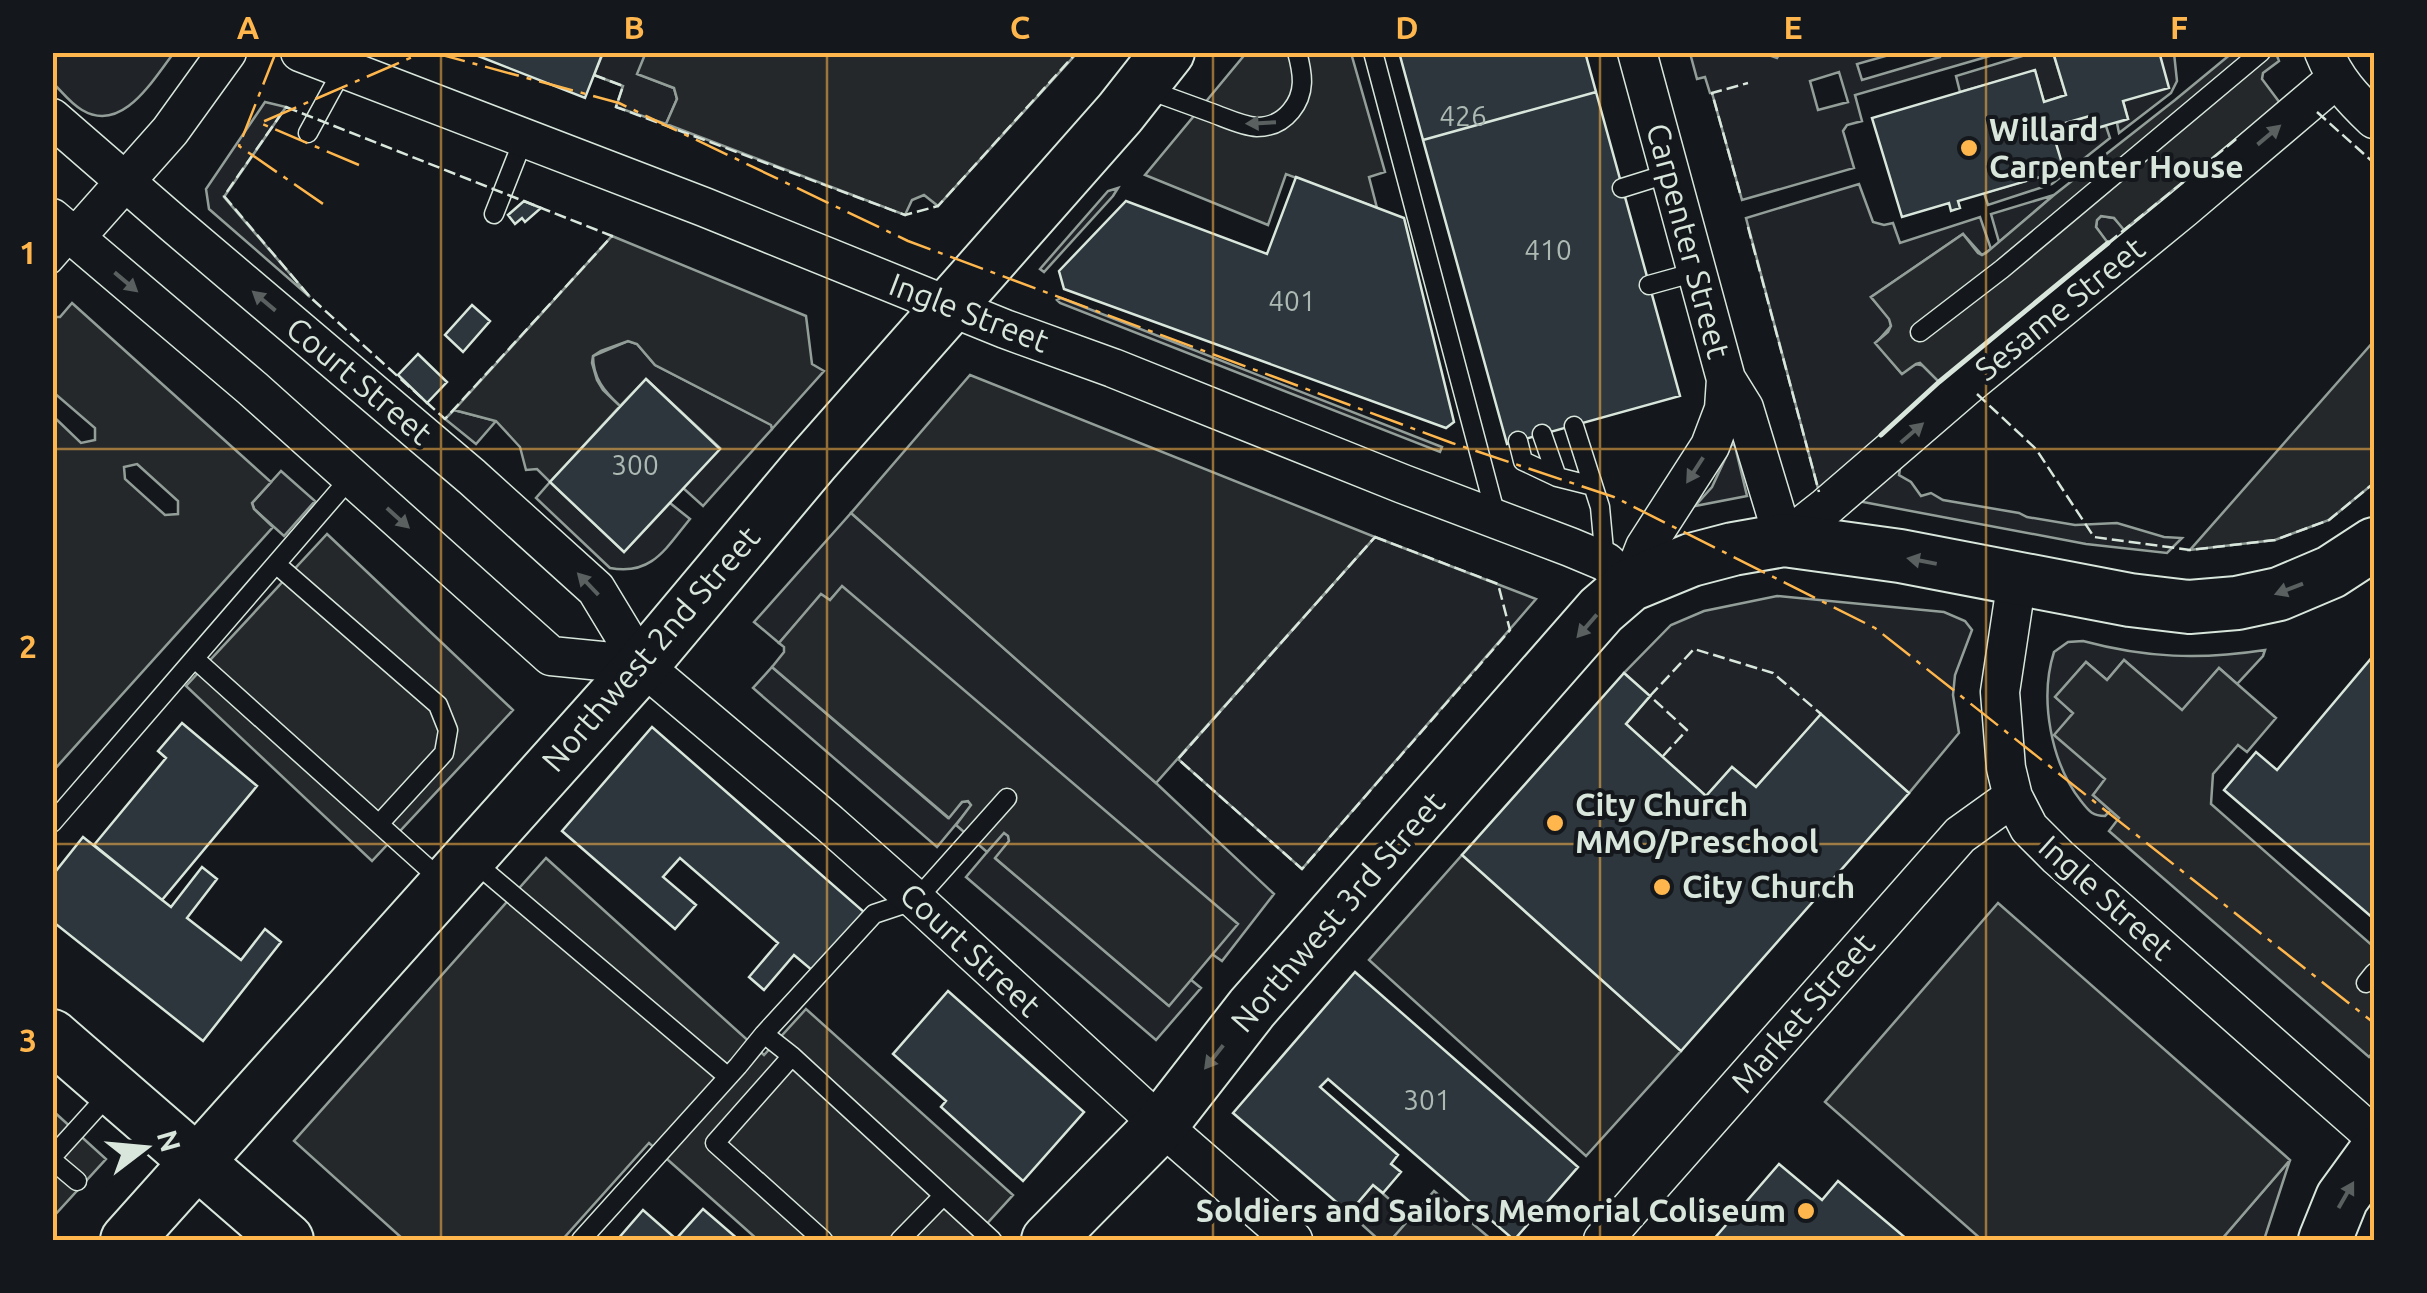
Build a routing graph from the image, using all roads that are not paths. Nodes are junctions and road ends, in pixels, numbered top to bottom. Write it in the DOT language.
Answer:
graph roads {
  1 [pos="227,52"];
  2 [pos="300,52"];
  3 [pos="1296,52"];
  4 [pos="1374,52"];
  5 [pos="1637,52"];
  6 [pos="2261,52"];
  7 [pos="2330,65"];
  8 [pos="342,69"];
  9 [pos="1155,70"];
  10 [pos="52,118"];
  11 [pos="2374,118"];
  12 [pos="308,133"];
  13 [pos="524,138"];
  14 [pos="1670,173"];
  15 [pos="125,180"];
  16 [pos="1622,188"];
  17 [pos="494,214"];
  18 [pos="60,240"];
  19 [pos="1696,272"];
  20 [pos="1650,285"];
  21 [pos="949,306"];
  22 [pos="1920,332"];
  23 [pos="1726,379"];
  24 [pos="1574,426"];
  25 [pos="1542,434"];
  26 [pos="1518,441"];
  27 [pos="1557,476"];
  28 [pos="351,477"];
  29 [pos="1593,486"];
  30 [pos="1497,519"];
  31 [pos="1784,540"];
  32 [pos="2374,544"];
  33 [pos="276,564"];
  34 [pos="1618,573"];
  35 [pos="2017,579"];
  36 [pos="195,658"];
  37 [pos="642,665"];
  38 [pos="1007,798"];
  39 [pos="2013,798"];
  40 [pos="52,823"];
  41 [pos="379,824"];
  42 [pos="457,870"];
  43 [pos="916,900"];
  44 [pos="764,1034"];
  45 [pos="52,1036"];
  46 [pos="792,1056"];
  47 [pos="728,1076"];
  48 [pos="113,1090"];
  49 [pos="1161,1126"];
  50 [pos="2374,1136"];
  51 [pos="2374,1154"];
  52 [pos="52,1158"];
  53 [pos="195,1162"];
  54 [pos="77,1181"];
  55 [pos="943,1196"];
  56 [pos="127,1240"];
  57 [pos="287,1240"];
  58 [pos="581,1240"];
  59 [pos="824,1240"];
  60 [pos="900,1240"];
  61 [pos="992,1240"];
  62 [pos="1048,1240"];
  63 [pos="1293,1240"];
  64 [pos="1604,1240"];
  65 [pos="2326,1240"];
  1 -- 15 [label="street"];
  2 -- 8 [label="street, Ingle Street"];
  3 -- 9 [label="lane, one-way"];
  4 -- 30 [label="lane"];
  5 -- 14 [label="street, Carpenter Street"];
  6 -- 22 [label="lane"];
  7 -- 11 [label="street"];
  31 -- 7 [label="street, Sesame Street, one-way"];
  8 -- 12 [label="lane"];
  8 -- 13 [label="street, Ingle Street"];
  9 -- 21 [label="main road, Northwest 2nd Street"];
  10 -- 15 [label="street, Court Street"];
  13 -- 17 [label="lane"];
  13 -- 21 [label="street, Ingle Street"];
  14 -- 16 [label="lane"];
  14 -- 19 [label="street, Carpenter Street"];
  15 -- 18 [label="street"];
  37 -- 15 [label="street, Court Street, one-way"];
  18 -- 28 [label="street, one-way"];
  19 -- 20 [label="lane"];
  19 -- 23 [label="street, Carpenter Street"];
  21 -- 30 [label="street, Ingle Street"];
  21 -- 37 [label="main road, Northwest 2nd Street"];
  23 -- 31 [label="street, Carpenter Street"];
  23 -- 34 [label="street, Northwest 3rd Street, one-way"];
  24 -- 29 [label="lane"];
  25 -- 27 [label="lane"];
  26 -- 27 [label="lane"];
  27 -- 29 [label="lane"];
  28 -- 33 [label="lane"];
  28 -- 37 [label="street, one-way"];
  29 -- 34 [label="lane"];
  30 -- 34 [label="street, Ingle Street"];
  31 -- 34 [label="main road, Northwest 3rd Street"];
  35 -- 31 [label="main road, Northwest 3rd Street, one-way"];
  32 -- 35 [label="main road, Northwest 3rd Street, one-way"];
  33 -- 36 [label="lane"];
  33 -- 41 [label="lane"];
  34 -- 49 [label="main road, Northwest 3rd Street, one-way"];
  35 -- 39 [label="street, Ingle Street"];
  36 -- 40 [label="lane"];
  36 -- 41 [label="lane"];
  37 -- 42 [label="main road, Northwest 2nd Street"];
  37 -- 43 [label="street, Court Street"];
  38 -- 43 [label="lane"];
  39 -- 50 [label="street, Ingle Street"];
  39 -- 64 [label="street, Market Street"];
  41 -- 42 [label="lane"];
  42 -- 47 [label="lane"];
  42 -- 53 [label="main road, Northwest 2nd Street"];
  43 -- 44 [label="lane"];
  43 -- 49 [label="street, Court Street"];
  44 -- 46 [label="lane"];
  44 -- 47 [label="lane"];
  45 -- 48 [label="main road"];
  46 -- 55 [label="lane"];
  46 -- 59 [label="lane"];
  47 -- 58 [label="lane"];
  48 -- 52 [label="lane"];
  48 -- 53 [label="main road"];
  49 -- 62 [label="main road, Northwest 3rd Street"];
  49 -- 63 [label="street, Court Street"];
  65 -- 51 [label="main road, one-way"];
  52 -- 54 [label="lane"];
  53 -- 56 [label="main road, Northwest 2nd Street"];
  53 -- 57 [label="main road"];
  55 -- 60 [label="lane"];
  55 -- 61 [label="lane"];
}
